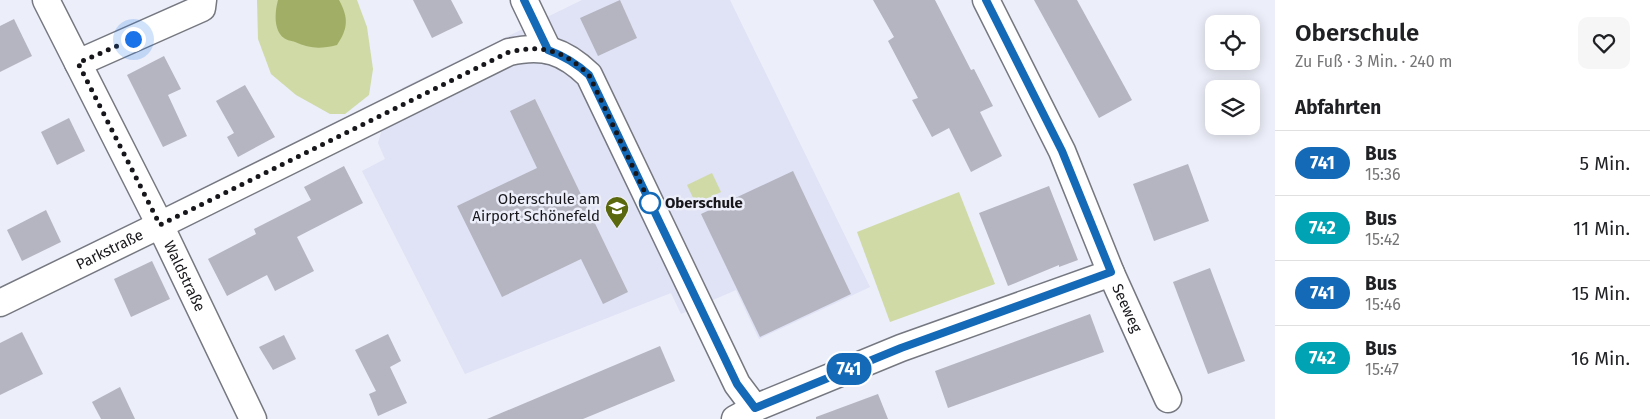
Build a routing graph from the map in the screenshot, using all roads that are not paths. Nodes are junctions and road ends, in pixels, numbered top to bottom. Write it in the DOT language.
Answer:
graph roads {
  1 [pos="46,0"];
  2 [pos="204,0"];
  3 [pos="524,0"];
  4 [pos="986,0"];
  5 [pos="548,50"];
  6 [pos="78,63"];
  7 [pos="160,225"];
  8 [pos="1111,272"];
  9 [pos="0,303"];
  10 [pos="1168,399"];
  11 [pos="745,414"];
  12 [pos="253,419"];
  1 -- 6 [label="street, Waldstraße"];
  2 -- 6 [label="street"];
  3 -- 5 [label="street"];
  4 -- 8 [label="street, Seeweg"];
  5 -- 7 [label="street, Parkstraße"];
  5 -- 11 [label="street"];
  6 -- 7 [label="street, Waldstraße"];
  7 -- 9 [label="street, Parkstraße"];
  7 -- 12 [label="street, Waldstraße"];
  8 -- 10 [label="street, Seeweg"];
  8 -- 11 [label="street"];
}
